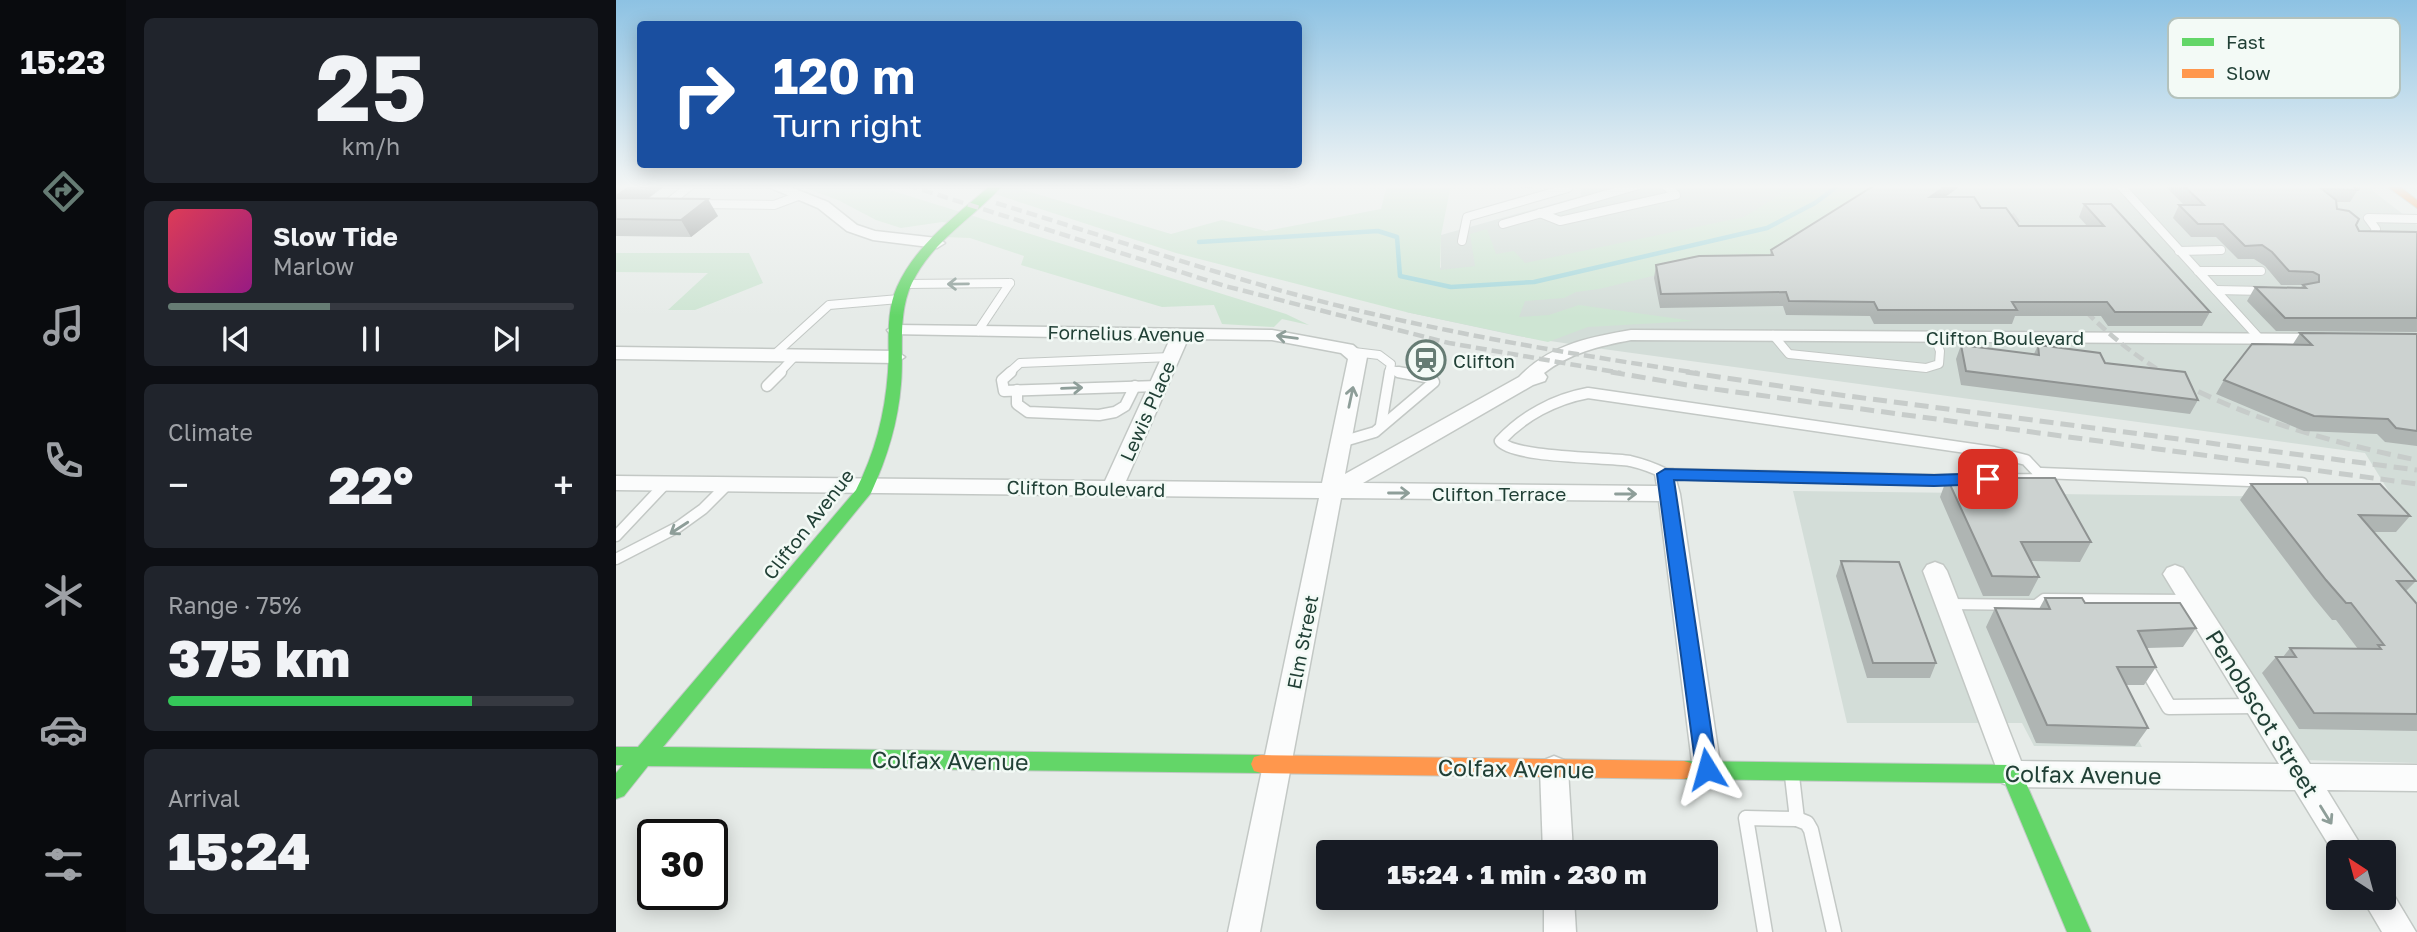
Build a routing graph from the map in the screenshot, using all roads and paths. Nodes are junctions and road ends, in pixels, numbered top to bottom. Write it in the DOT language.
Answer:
graph roads {
  1 [pos="853,228"];
  2 [pos="953,228"];
  3 [pos="1465,228"];
  4 [pos="2159,228"];
  5 [pos="2376,228"];
  6 [pos="2354,239"];
  7 [pos="1462,241"];
  8 [pos="937,243"];
  9 [pos="2221,250"];
  10 [pos="2179,251"];
  11 [pos="2198,271"];
  12 [pos="2261,271"];
  13 [pos="2216,290"];
  14 [pos="2280,291"];
  15 [pos="902,292"];
  16 [pos="896,330"];
  17 [pos="978,331"];
  18 [pos="1182,333"];
  19 [pos="1773,335"];
  20 [pos="1934,337"];
  21 [pos="2260,339"];
  22 [pos="2339,339"];
  23 [pos="1354,352"];
  24 [pos="616,353"];
  25 [pos="774,355"];
  26 [pos="795,356"];
  27 [pos="896,357"];
  28 [pos="1171,357"];
  29 [pos="1390,370"];
  30 [pos="767,386"];
  31 [pos="1135,386"];
  32 [pos="1158,386"];
  33 [pos="1017,390"];
  34 [pos="1381,425"];
  35 [pos="1341,442"];
  36 [pos="2040,473"];
  37 [pos="616,483"];
  38 [pos="2302,483"];
  39 [pos="666,484"];
  40 [pos="1667,484"];
  41 [pos="727,485"];
  42 [pos="867,486"];
  43 [pos="1112,488"];
  44 [pos="1330,492"];
  45 [pos="616,536"];
  46 [pos="617,555"];
  47 [pos="1935,571"];
  48 [pos="2175,574"];
  49 [pos="2192,600"];
  50 [pos="1947,604"];
  51 [pos="2141,657"];
  52 [pos="2258,706"];
  53 [pos="616,756"];
  54 [pos="643,756"];
  55 [pos="1278,764"];
  56 [pos="1554,769"];
  57 [pos="1707,769"];
  58 [pos="1791,771"];
  59 [pos="2012,774"];
  60 [pos="2303,777"];
  61 [pos="2417,778"];
  62 [pos="616,789"];
  63 [pos="1797,819"];
  64 [pos="1557,840"];
  65 [pos="2342,840"];
  66 [pos="1559,910"];
  67 [pos="2386,910"];
  68 [pos="1244,932"];
  69 [pos="1560,932"];
  70 [pos="1765,932"];
  71 [pos="1834,932"];
  72 [pos="2079,932"];
  73 [pos="2400,932"];
  1 -- 8 [label="street"];
  2 -- 8 [label="street, Clifton Avenue"];
  3 -- 7 [label="lane"];
  4 -- 10 [label="lane"];
  5 -- 6 [label="lane"];
  8 -- 15 [label="street, Clifton Avenue"];
  9 -- 10 [label="lane"];
  10 -- 11 [label="lane"];
  11 -- 12 [label="lane"];
  11 -- 13 [label="lane"];
  13 -- 14 [label="lane"];
  13 -- 21 [label="lane"];
  15 -- 16 [label="street, Clifton Avenue"];
  17 -- 15 [label="lane, one-way"];
  15 -- 25 [label="lane"];
  16 -- 17 [label="street, Fornelius Avenue"];
  16 -- 27 [label="street, Clifton Avenue"];
  17 -- 18 [label="street, Fornelius Avenue"];
  23 -- 18 [label="street, Fornelius Avenue, one-way"];
  18 -- 28 [label="street, Lewis Place"];
  19 -- 20 [label="street, Clifton Boulevard"];
  19 -- 20 [label="lane"];
  19 -- 44 [label="street, Clifton Boulevard"];
  20 -- 21 [label="street, Clifton Boulevard"];
  21 -- 22 [label="street, Clifton Boulevard"];
  23 -- 29 [label="lane"];
  35 -- 23 [label="street, Elm Street, one-way"];
  24 -- 25 [label="street"];
  25 -- 26 [label="street"];
  26 -- 27 [label="street"];
  26 -- 30 [label="lane"];
  27 -- 42 [label="street, Clifton Avenue"];
  28 -- 32 [label="street, Lewis Place"];
  28 -- 33 [label="lane"];
  29 -- 34 [label="lane"];
  29 -- 34 [label="lane"];
  31 -- 32 [label="lane"];
  33 -- 31 [label="lane, one-way"];
  31 -- 33 [label="lane"];
  32 -- 43 [label="street, Lewis Place"];
  34 -- 35 [label="lane"];
  35 -- 44 [label="street, Elm Street"];
  36 -- 38 [label="lane"];
  36 -- 40 [label="lane"];
  36 -- 40 [label="lane"];
  37 -- 39 [label="street, Clifton Boulevard"];
  39 -- 41 [label="street, Clifton Boulevard"];
  39 -- 45 [label="lane"];
  44 -- 40 [label="street, Clifton Terrace, one-way"];
  40 -- 57 [label="street"];
  41 -- 42 [label="street, Clifton Boulevard"];
  41 -- 46 [label="lane, one-way"];
  42 -- 43 [label="street, Clifton Boulevard"];
  42 -- 54 [label="street, Clifton Avenue"];
  43 -- 44 [label="street, Clifton Boulevard"];
  44 -- 55 [label="street, Elm Street"];
  47 -- 50 [label="street"];
  48 -- 49 [label="street, Penobscot Street"];
  49 -- 50 [label="lane"];
  49 -- 52 [label="street, Penobscot Street"];
  50 -- 59 [label="street"];
  51 -- 52 [label="lane"];
  52 -- 60 [label="street, Penobscot Street"];
  53 -- 54 [label="street, Colfax Avenue"];
  54 -- 55 [label="street, Colfax Avenue"];
  54 -- 62 [label="street, Clifton Avenue"];
  55 -- 56 [label="street, Colfax Avenue"];
  55 -- 68 [label="street, Elm Street"];
  56 -- 57 [label="street, Colfax Avenue"];
  56 -- 64 [label="street"];
  57 -- 58 [label="street, Colfax Avenue"];
  58 -- 59 [label="street, Colfax Avenue"];
  58 -- 63 [label="lane"];
  59 -- 60 [label="street, Colfax Avenue"];
  59 -- 72 [label="street"];
  60 -- 61 [label="street, Colfax Avenue"];
  60 -- 65 [label="street, Penobscot Street, one-way"];
  63 -- 70 [label="lane"];
  63 -- 71 [label="lane"];
  66 -- 69 [label="street"];
  67 -- 73 [label="street"];
}
